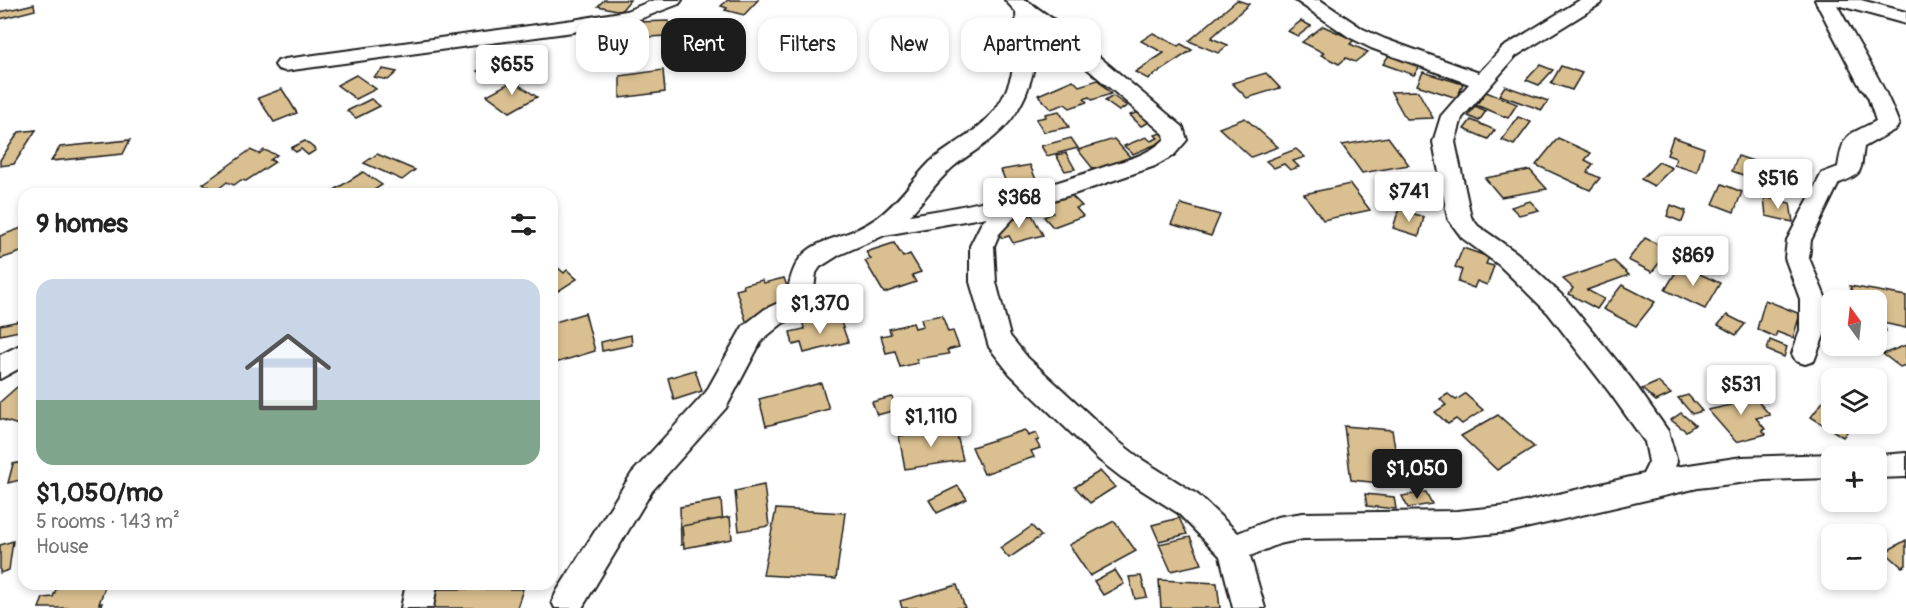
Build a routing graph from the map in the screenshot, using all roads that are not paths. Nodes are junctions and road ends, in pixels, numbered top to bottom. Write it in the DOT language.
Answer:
graph roads {
  1 [pos="672,0"];
  2 [pos="1305,0"];
  3 [pos="1593,0"];
  4 [pos="1825,0"];
  5 [pos="1839,0"];
  6 [pos="1020,5"];
  7 [pos="1906,18"];
  8 [pos="285,65"];
  9 [pos="1482,81"];
  10 [pos="1013,204"];
  11 [pos="882,226"];
  12 [pos="1806,354"];
  13 [pos="18,357"];
  14 [pos="0,368"];
  15 [pos="1906,465"];
  16 [pos="1821,466"];
  17 [pos="1887,466"];
  18 [pos="1653,484"];
  19 [pos="1233,549"];
  20 [pos="421,590"];
  21 [pos="568,602"];
  22 [pos="417,608"];
  23 [pos="1249,608"];
  1 -- 8 [label="street"];
  2 -- 9 [label="street"];
  3 -- 9 [label="street"];
  4 -- 12 [label="street"];
  5 -- 7 [label="street"];
  6 -- 10 [label="street"];
  6 -- 11 [label="street"];
  9 -- 18 [label="street"];
  10 -- 11 [label="street"];
  10 -- 19 [label="street"];
  11 -- 21 [label="street"];
  13 -- 14 [label="street"];
  15 -- 17 [label="street"];
  16 -- 18 [label="street"];
  18 -- 19 [label="street"];
  19 -- 23 [label="street"];
  20 -- 22 [label="street"];
}
